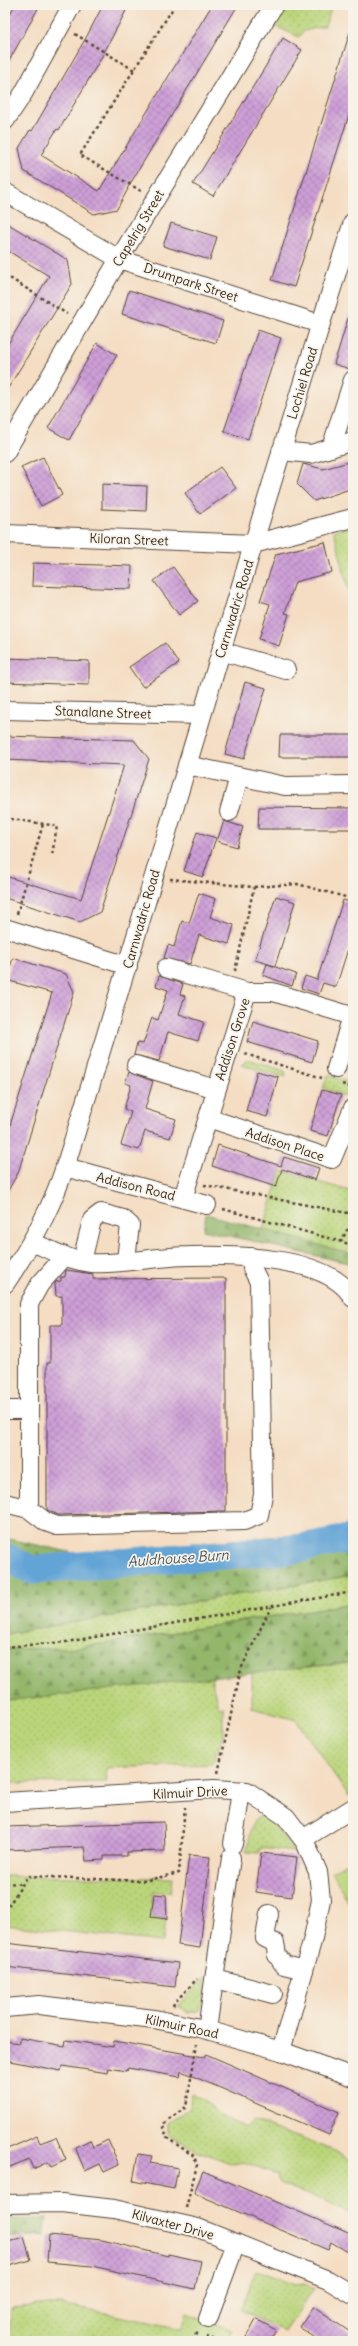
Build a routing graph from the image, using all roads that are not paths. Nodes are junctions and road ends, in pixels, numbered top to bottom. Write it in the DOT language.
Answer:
graph roads {
  1 [pos="72,5"];
  2 [pos="274,5"];
  3 [pos="5,121"];
  4 [pos="5,192"];
  5 [pos="353,222"];
  6 [pos="119,259"];
  7 [pos="320,324"];
  8 [pos="353,380"];
  9 [pos="353,441"];
  10 [pos="331,448"];
  11 [pos="281,451"];
  12 [pos="5,453"];
  13 [pos="353,518"];
  14 [pos="5,534"];
  15 [pos="253,544"];
  16 [pos="221,651"];
  17 [pos="286,670"];
  18 [pos="5,710"];
  19 [pos="201,715"];
  20 [pos="187,765"];
  21 [pos="239,777"];
  22 [pos="353,784"];
  23 [pos="228,812"];
  24 [pos="8,929"];
  25 [pos="128,966"];
  26 [pos="166,968"];
  27 [pos="239,989"];
  28 [pos="136,1065"];
  29 [pos="333,1077"];
  30 [pos="216,1089"];
  31 [pos="353,1108"];
  32 [pos="208,1118"];
  33 [pos="65,1167"];
  34 [pos="185,1190"];
  35 [pos="207,1205"];
  36 [pos="32,1242"];
  37 [pos="252,1257"];
  38 [pos="73,1258"];
  39 [pos="126,1260"];
  40 [pos="5,1284"];
  41 [pos="353,1298"];
  42 [pos="5,1410"];
  43 [pos="29,1410"];
  44 [pos="5,1503"];
  45 [pos="29,1509"];
  46 [pos="241,1790"];
  47 [pos="5,1802"];
  48 [pos="353,1808"];
  49 [pos="303,1839"];
  50 [pos="269,1914"];
  51 [pos="304,1970"];
  52 [pos="216,1973"];
  53 [pos="273,1994"];
  54 [pos="5,2008"];
  55 [pos="204,2029"];
  56 [pos="281,2052"];
  57 [pos="353,2077"];
  58 [pos="5,2204"];
  59 [pos="236,2243"];
  60 [pos="353,2295"];
  61 [pos="208,2319"];
  1 -- 3 [label="street"];
  2 -- 6 [label="street, Capelrig Street"];
  4 -- 6 [label="street, Drumpark Street"];
  5 -- 7 [label="street, Lochiel Road"];
  6 -- 7 [label="street, Drumpark Street"];
  6 -- 12 [label="street, Capelrig Street"];
  7 -- 11 [label="street, Lochiel Road"];
  8 -- 10 [label="street"];
  9 -- 10 [label="street"];
  10 -- 11 [label="street"];
  11 -- 15 [label="street, Lochiel Road"];
  13 -- 15 [label="street, Kiloran Street"];
  14 -- 15 [label="street, Kiloran Street"];
  15 -- 16 [label="street, Carnwadric Road"];
  16 -- 17 [label="street"];
  16 -- 19 [label="street, Carnwadric Road"];
  18 -- 19 [label="street, Stanalane Street"];
  19 -- 20 [label="street, Carnwadric Road"];
  20 -- 21 [label="street"];
  20 -- 25 [label="street, Carnwadric Road"];
  21 -- 22 [label="street"];
  21 -- 23 [label="street"];
  24 -- 25 [label="street"];
  25 -- 33 [label="street, Carnwadric Road"];
  26 -- 27 [label="street"];
  27 -- 29 [label="street, Addison Grove"];
  27 -- 30 [label="street, Addison Grove"];
  28 -- 30 [label="street"];
  30 -- 32 [label="street, Addison Grove"];
  31 -- 32 [label="street, Addison Place"];
  32 -- 34 [label="street, Addison Grove"];
  33 -- 34 [label="street, Addison Road"];
  33 -- 36 [label="street, Carnwadric Road"];
  34 -- 35 [label="street, Addison Road"];
  36 -- 38 [label="street"];
  36 -- 40 [label="street, Carnwadric Road"];
  37 -- 39 [label="street"];
  37 -- 41 [label="street"];
  37 -- 45 [label="street"];
  38 -- 39 [label="street"];
  38 -- 39 [label="street"];
  38 -- 43 [label="street"];
  42 -- 43 [label="street"];
  43 -- 45 [label="street"];
  44 -- 45 [label="street"];
  46 -- 47 [label="street, Kilmuir Drive"];
  46 -- 49 [label="street, Kilmuir Drive"];
  46 -- 52 [label="street"];
  48 -- 49 [label="street"];
  49 -- 51 [label="street, Kilmuir Drive"];
  50 -- 51 [label="street"];
  51 -- 56 [label="street, Kilmuir Drive"];
  52 -- 53 [label="street"];
  52 -- 55 [label="street"];
  54 -- 55 [label="street, Kilmuir Road"];
  55 -- 56 [label="street, Kilmuir Road"];
  56 -- 57 [label="street, Kilmuir Road"];
  58 -- 59 [label="street, Kilvaxter Drive"];
  59 -- 60 [label="street, Kilvaxter Drive"];
  59 -- 61 [label="street"];
}
